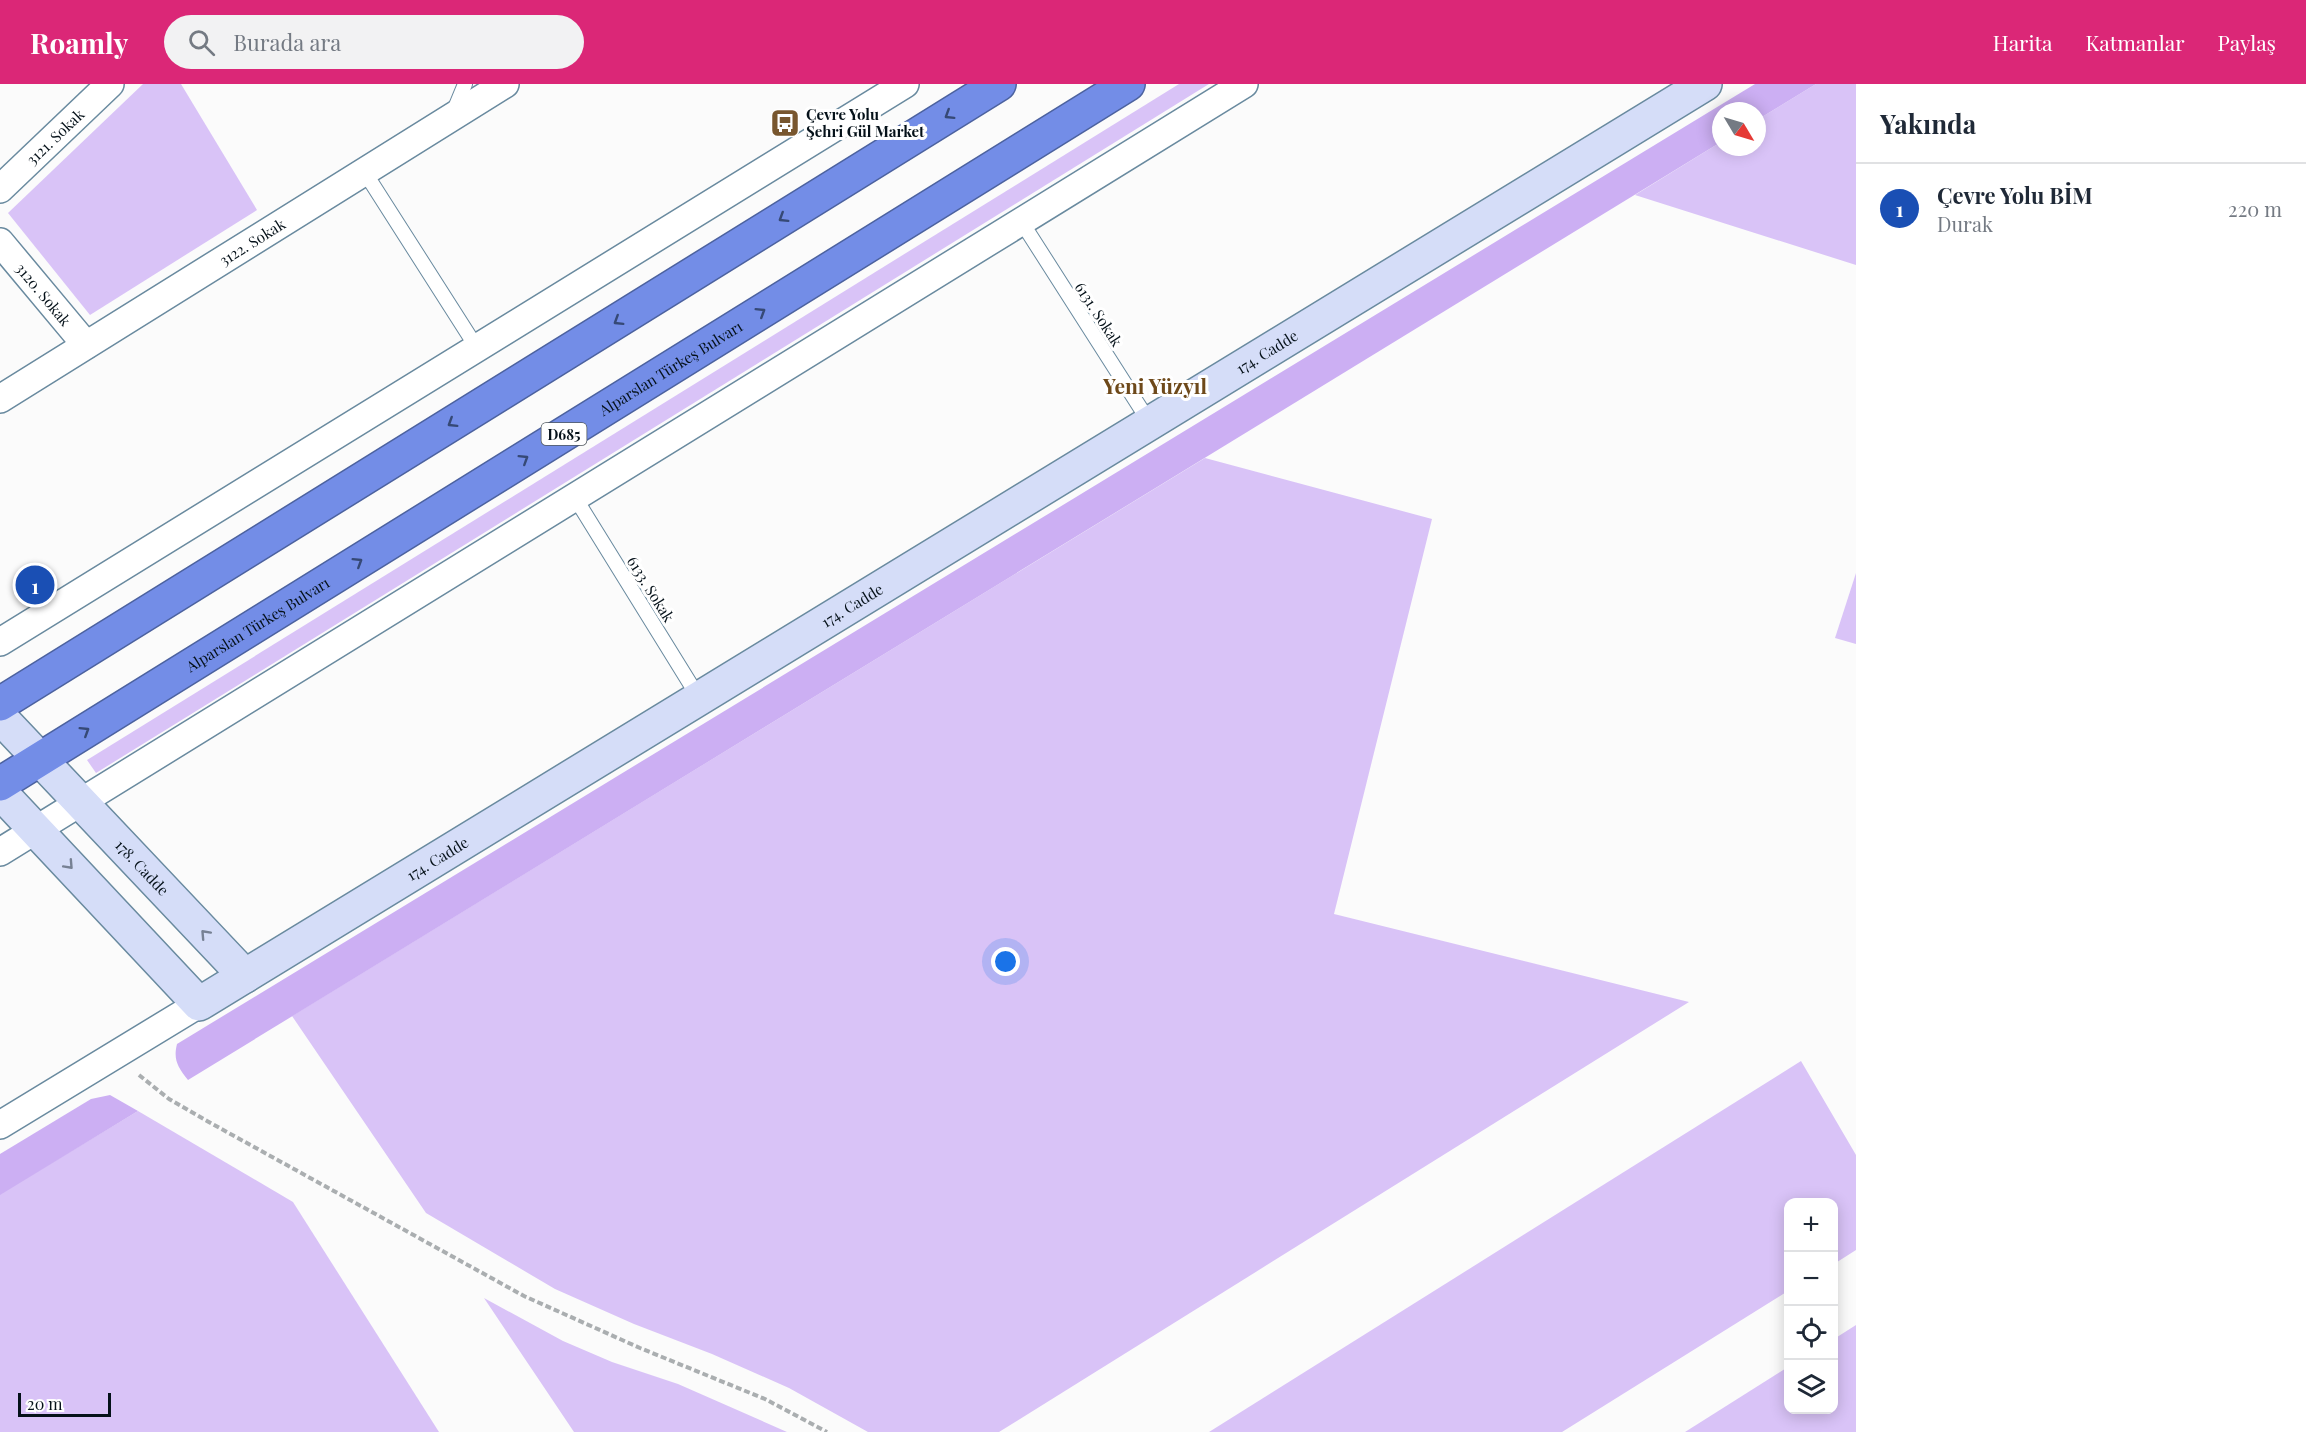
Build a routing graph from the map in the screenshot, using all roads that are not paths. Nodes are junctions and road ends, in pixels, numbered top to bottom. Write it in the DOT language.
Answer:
graph roads {
  1 [pos="110,84"];
  2 [pos="465,84"];
  3 [pos="504,84"];
  4 [pos="905,84"];
  5 [pos="999,84"];
  6 [pos="1128,84"];
  7 [pos="1244,84"];
  8 [pos="1705,84"];
  9 [pos="451,117"];
  10 [pos="364,171"];
  11 [pos="0,189"];
  12 [pos="1021,222"];
  13 [pos="0,242"];
  14 [pos="86,345"];
  15 [pos="477,348"];
  16 [pos="0,399"];
  17 [pos="1150,423"];
  18 [pos="574,496"];
  19 [pos="0,642"];
  20 [pos="699,698"];
  21 [pos="0,704"];
  22 [pos="0,717"];
  23 [pos="41,759"];
  24 [pos="0,784"];
  25 [pos="0,792"];
  26 [pos="81,801"];
  27 [pos="36,830"];
  28 [pos="0,852"];
  29 [pos="245,976"];
  30 [pos="199,1004"];
  31 [pos="0,1125"];
  1 -- 11 [label="street, 3121. Sokak"];
  2 -- 9 [label="lane"];
  3 -- 9 [label="street, 3122. Sokak"];
  4 -- 15 [label="street"];
  5 -- 21 [label="highway, one-way"];
  23 -- 6 [label="highway, Alparslan Türkeş Bulvarı / D685, one-way"];
  7 -- 12 [label="street"];
  8 -- 17 [label="street, 174. Cadde"];
  9 -- 10 [label="street, 3122. Sokak"];
  10 -- 14 [label="street, 3122. Sokak"];
  10 -- 15 [label="lane"];
  12 -- 17 [label="lane, 6131. Sokak"];
  12 -- 18 [label="street"];
  13 -- 14 [label="street, 3120. Sokak"];
  14 -- 16 [label="street, 3122. Sokak"];
  15 -- 19 [label="street"];
  17 -- 20 [label="street, 174. Cadde"];
  18 -- 20 [label="lane, 6133. Sokak"];
  18 -- 26 [label="street"];
  20 -- 29 [label="street, 174. Cadde"];
  22 -- 23 [label="street, 178. Cadde"];
  23 -- 24 [label="highway, Alparslan Türkeş Bulvarı / D685"];
  23 -- 26 [label="street, 178. Cadde"];
  25 -- 27 [label="street"];
  26 -- 27 [label="street"];
  29 -- 26 [label="street, 178. Cadde, one-way"];
  27 -- 28 [label="street"];
  27 -- 30 [label="street, one-way"];
  29 -- 30 [label="street, 174. Cadde"];
  30 -- 31 [label="street, 174. Cadde"];
}
